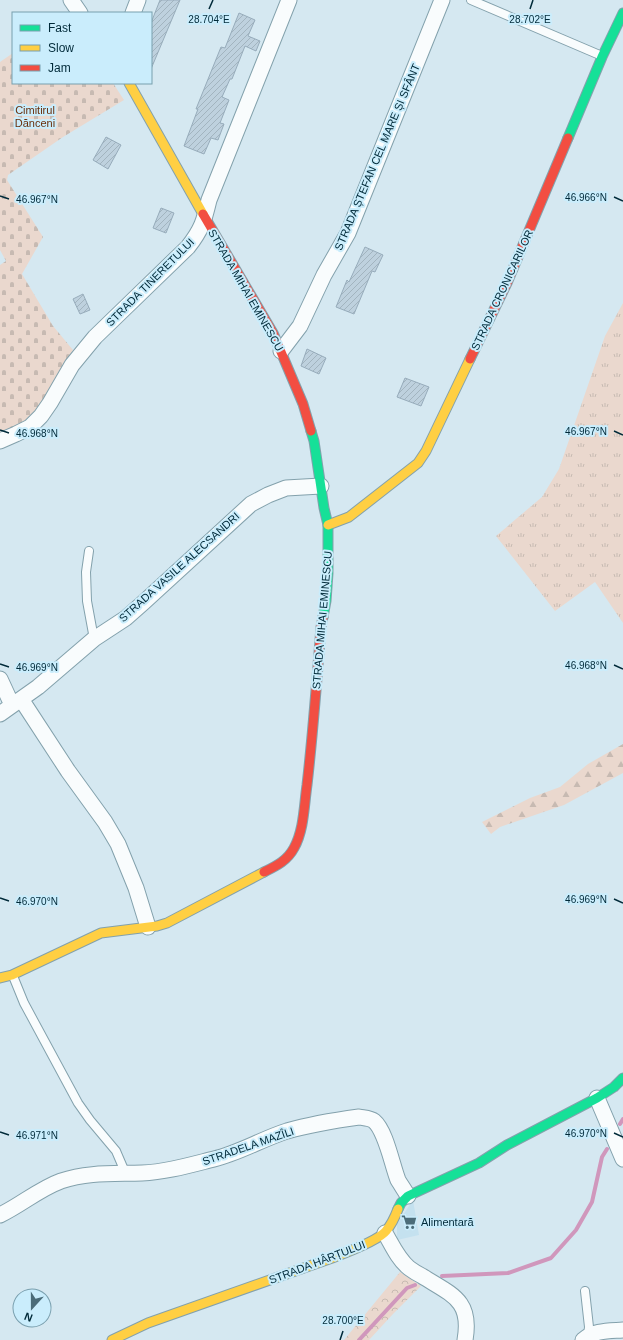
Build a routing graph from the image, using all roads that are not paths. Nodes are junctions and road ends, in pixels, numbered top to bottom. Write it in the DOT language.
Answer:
graph roads {
  1 [pos="71,0"];
  2 [pos="138,0"];
  3 [pos="289,0"];
  4 [pos="442,0"];
  5 [pos="471,0"];
  6 [pos="79,12"];
  7 [pos="133,12"];
  8 [pos="623,13"];
  9 [pos="602,57"];
  10 [pos="130,84"];
  11 [pos="205,218"];
  12 [pos="282,351"];
  13 [pos="0,441"];
  14 [pos="321,486"];
  15 [pos="328,525"];
  16 [pos="89,551"];
  17 [pos="94,639"];
  18 [pos="0,679"];
  19 [pos="11,706"];
  20 [pos="148,927"];
  21 [pos="3,976"];
  22 [pos="623,1078"];
  23 [pos="597,1098"];
  24 [pos="623,1159"];
  25 [pos="124,1172"];
  26 [pos="408,1196"];
  27 [pos="0,1215"];
  28 [pos="385,1233"];
  29 [pos="585,1291"];
  30 [pos="623,1330"];
  31 [pos="586,1338"];
  32 [pos="112,1340"];
  33 [pos="465,1340"];
  1 -- 6 [label="street"];
  2 -- 7 [label="street"];
  3 -- 11 [label="street, STRADA TINERETULUI"];
  4 -- 12 [label="street, STRADA ȘTEFAN CEL MARE ȘI SFÂNT"];
  5 -- 9 [label="lane"];
  8 -- 9 [label="street, STRADA CRONICARILOR"];
  9 -- 15 [label="street, STRADA CRONICARILOR"];
  10 -- 11 [label="street, STRADA MIHAI EMINESCU"];
  11 -- 12 [label="street, STRADA MIHAI EMINESCU"];
  11 -- 13 [label="street, STRADA TINERETULUI"];
  12 -- 14 [label="street, STRADA MIHAI EMINESCU"];
  14 -- 15 [label="street, STRADA MIHAI EMINESCU"];
  14 -- 17 [label="street, STRADA VASILE ALECSANDRI"];
  15 -- 20 [label="street, STRADA MIHAI EMINESCU"];
  16 -- 17 [label="lane"];
  17 -- 19 [label="street, STRADA VASILE ALECSANDRI"];
  18 -- 19 [label="street"];
  19 -- 20 [label="street"];
  20 -- 21 [label="street"];
  21 -- 25 [label="lane"];
  22 -- 23 [label="street"];
  23 -- 24 [label="street"];
  23 -- 26 [label="street"];
  25 -- 26 [label="street, STRADELA MAZÎLI"];
  25 -- 27 [label="street, STRADELA MAZÎLI"];
  26 -- 28 [label="street"];
  28 -- 32 [label="street, STRADA HÂRȚULUI"];
  28 -- 33 [label="street"];
  29 -- 31 [label="lane"];
  30 -- 31 [label="street"];
}
